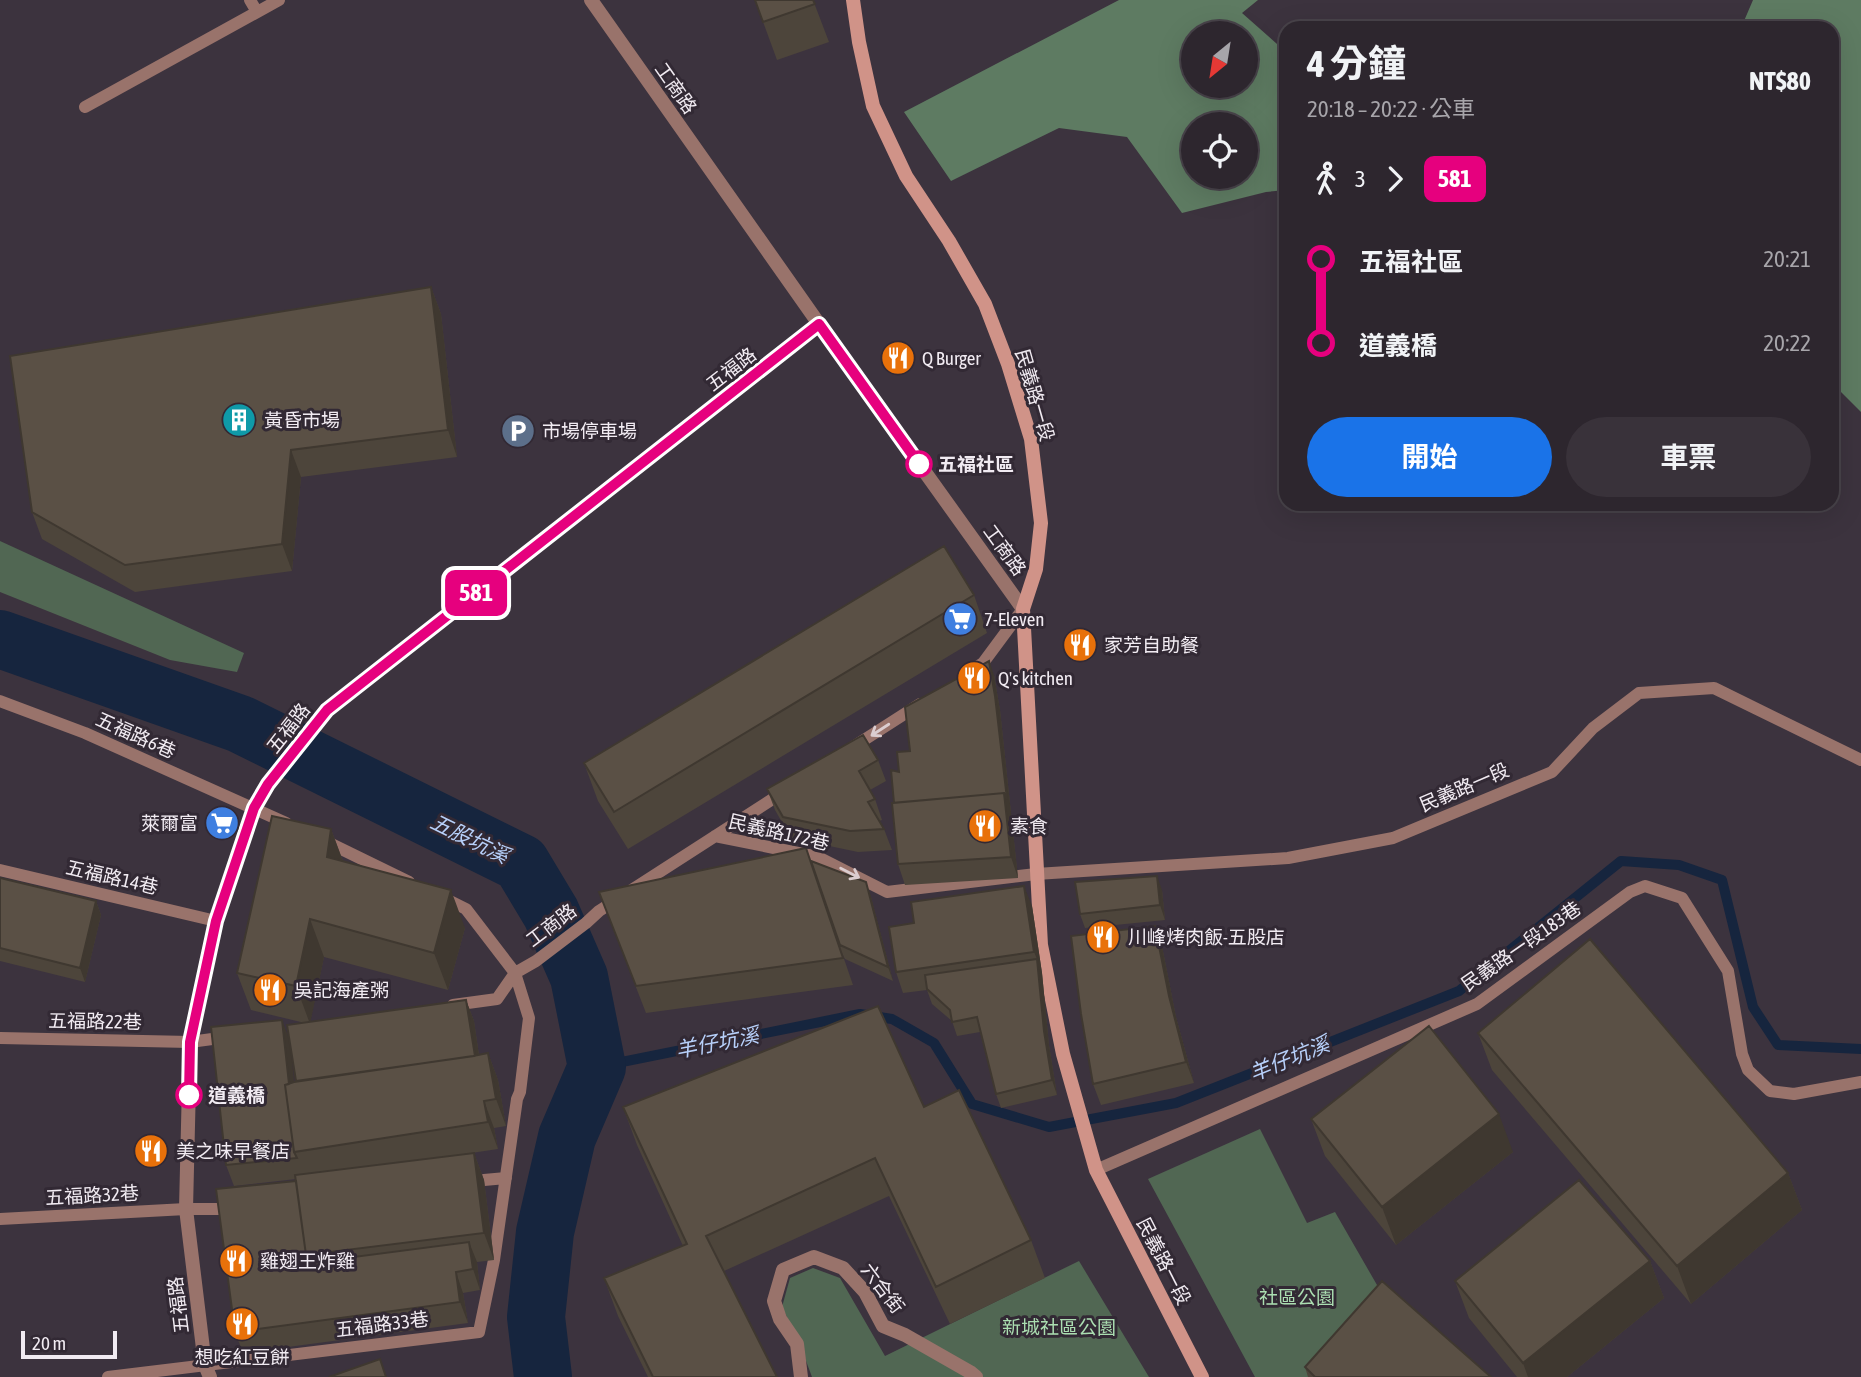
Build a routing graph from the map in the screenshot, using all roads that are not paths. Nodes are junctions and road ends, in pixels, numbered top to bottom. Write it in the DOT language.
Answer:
graph roads {
  1 [pos="250,0"];
  2 [pos="279,0"];
  3 [pos="591,0"];
  4 [pos="853,0"];
  5 [pos="257,12"];
  6 [pos="85,107"];
  7 [pos="819,324"];
  8 [pos="1023,609"];
  9 [pos="960,678"];
  10 [pos="937,693"];
  11 [pos="0,701"];
  12 [pos="843,754"];
  13 [pos="1861,760"];
  14 [pos="796,784"];
  15 [pos="254,808"];
  16 [pos="303,831"];
  17 [pos="715,836"];
  18 [pos="316,837"];
  19 [pos="0,870"];
  20 [pos="1036,874"];
  21 [pos="416,885"];
  22 [pos="428,891"];
  23 [pos="216,921"];
  24 [pos="515,974"];
  25 [pos="444,1007"];
  26 [pos="243,1035"];
  27 [pos="0,1038"];
  28 [pos="190,1042"];
  29 [pos="1861,1082"];
  30 [pos="1096,1170"];
  31 [pos="506,1178"];
  32 [pos="451,1189"];
  33 [pos="251,1207"];
  34 [pos="186,1209"];
  35 [pos="0,1219"];
  36 [pos="207,1371"];
  37 [pos="108,1377"];
  38 [pos="801,1377"];
  39 [pos="976,1377"];
  40 [pos="1202,1377"];
  1 -- 5 [label="lane"];
  2 -- 5 [label="lane"];
  3 -- 7 [label="street, 工商路"];
  4 -- 8 [label="main road, 民義路一段"];
  5 -- 6 [label="lane"];
  7 -- 8 [label="street, 工商路"];
  7 -- 15 [label="street, 五福路"];
  8 -- 9 [label="lane"];
  8 -- 20 [label="main road, 民義路一段"];
  10 -- 12 [label="lane, one-way"];
  11 -- 15 [label="lane, 五福路6巷"];
  13 -- 20 [label="lane, 民義路一段"];
  14 -- 17 [label="lane, 工商路"];
  15 -- 16 [label="lane, 五福路6巷"];
  15 -- 23 [label="street, 五福路"];
  17 -- 20 [label="lane, 民義路172巷, one-way"];
  17 -- 24 [label="lane, 工商路"];
  18 -- 21 [label="lane"];
  19 -- 23 [label="lane, 五福路14巷"];
  20 -- 30 [label="main road, 民義路一段"];
  22 -- 24 [label="lane"];
  23 -- 28 [label="street, 五福路"];
  24 -- 25 [label="lane, 工商路"];
  24 -- 31 [label="lane"];
  26 -- 28 [label="lane, 五福路22巷"];
  27 -- 28 [label="lane, 五福路22巷"];
  28 -- 34 [label="street, 五福路"];
  29 -- 30 [label="lane, 民義路一段183巷"];
  30 -- 40 [label="main road, 民義路一段"];
  31 -- 32 [label="lane"];
  31 -- 36 [label="lane, 五福路33巷"];
  33 -- 34 [label="lane, 五福路32巷"];
  34 -- 35 [label="lane, 五福路32巷"];
  34 -- 36 [label="street, 五福路"];
  36 -- 37 [label="lane"];
  38 -- 39 [label="street, 六合街"];
}
